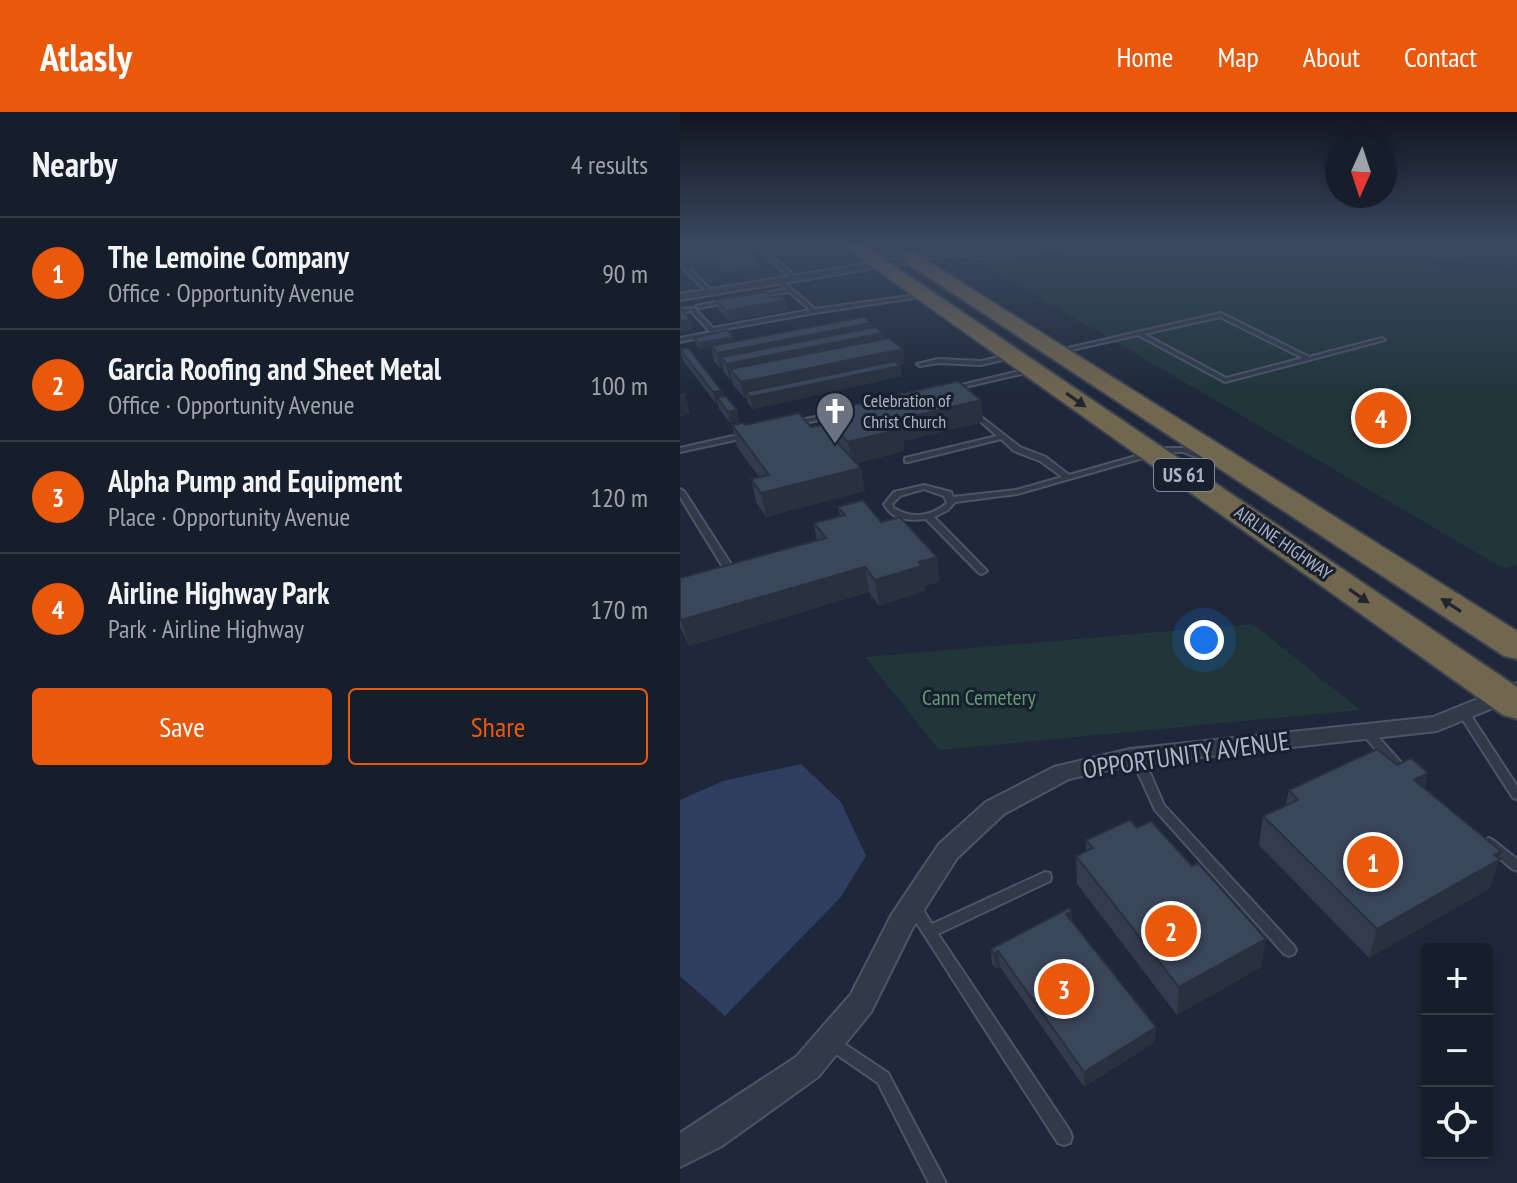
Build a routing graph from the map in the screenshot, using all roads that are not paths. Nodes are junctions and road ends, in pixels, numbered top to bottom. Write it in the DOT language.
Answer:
graph roads {
  1 [pos="706,295"];
  2 [pos="758,295"];
  3 [pos="802,295"];
  4 [pos="962,295"];
  5 [pos="924,296"];
  6 [pos="680,297"];
  7 [pos="752,297"];
  8 [pos="739,299"];
  9 [pos="698,300"];
  10 [pos="680,311"];
  11 [pos="814,311"];
  12 [pos="697,314"];
  13 [pos="711,330"];
  14 [pos="1139,333"];
  15 [pos="680,340"];
  16 [pos="1382,340"];
  17 [pos="1058,351"];
  18 [pos="1309,359"];
  19 [pos="1021,362"];
  20 [pos="920,364"];
  21 [pos="957,399"];
  22 [pos="968,408"];
  23 [pos="842,413"];
  24 [pos="783,426"];
  25 [pos="754,433"];
  26 [pos="1002,437"];
  27 [pos="680,450"];
  28 [pos="1153,453"];
  29 [pos="908,460"];
  30 [pos="1068,478"];
  31 [pos="1259,481"];
  32 [pos="680,491"];
  33 [pos="951,500"];
  34 [pos="928,516"];
  35 [pos="745,568"];
  36 [pos="982,571"];
  37 [pos="731,572"];
  38 [pos="718,575"];
  39 [pos="1517,648"];
  40 [pos="1512,697"];
  41 [pos="1464,714"];
  42 [pos="1367,732"];
  43 [pos="1137,757"];
  44 [pos="1418,786"];
  45 [pos="1517,795"];
  46 [pos="1480,836"];
  47 [pos="1517,866"];
  48 [pos="1045,877"];
  49 [pos="912,906"];
  50 [pos="929,932"];
  51 [pos="1289,950"];
  52 [pos="830,1040"];
  53 [pos="1064,1137"];
  54 [pos="680,1151"];
  55 [pos="938,1183"];
  1 -- 9 [label="street"];
  2 -- 7 [label="lane"];
  3 -- 11 [label="lane"];
  4 -- 17 [label="highway, AIRLINE HIGHWAY / US 61"];
  5 -- 11 [label="lane"];
  5 -- 19 [label="highway, AIRLINE HIGHWAY / US 61"];
  6 -- 9 [label="street"];
  8 -- 9 [label="lane"];
  9 -- 12 [label="lane"];
  10 -- 12 [label="lane"];
  11 -- 13 [label="lane"];
  12 -- 13 [label="lane"];
  13 -- 15 [label="lane"];
  14 -- 17 [label="lane"];
  14 -- 18 [label="lane"];
  14 -- 18 [label="lane"];
  16 -- 18 [label="lane"];
  17 -- 19 [label="highway"];
  17 -- 31 [label="highway, AIRLINE HIGHWAY / US 61"];
  19 -- 20 [label="lane"];
  19 -- 21 [label="lane"];
  19 -- 28 [label="highway, AIRLINE HIGHWAY / US 61, one-way"];
  22 -- 26 [label="lane"];
  23 -- 24 [label="lane"];
  25 -- 27 [label="lane"];
  26 -- 29 [label="lane"];
  26 -- 30 [label="lane"];
  28 -- 30 [label="lane"];
  28 -- 31 [label="lane"];
  28 -- 40 [label="highway, AIRLINE HIGHWAY / US 61, one-way"];
  30 -- 33 [label="lane"];
  39 -- 31 [label="highway, AIRLINE HIGHWAY / US 61, one-way"];
  32 -- 37 [label="lane"];
  33 -- 34 [label="lane"];
  33 -- 34 [label="lane"];
  34 -- 36 [label="lane"];
  35 -- 37 [label="lane"];
  37 -- 38 [label="lane"];
  40 -- 41 [label="street, OPPORTUNITY AVENUE"];
  41 -- 42 [label="street, OPPORTUNITY AVENUE"];
  41 -- 45 [label="lane"];
  42 -- 43 [label="street, OPPORTUNITY AVENUE"];
  42 -- 44 [label="lane"];
  43 -- 49 [label="street, OPPORTUNITY AVENUE"];
  43 -- 51 [label="lane"];
  46 -- 47 [label="lane"];
  48 -- 50 [label="lane"];
  49 -- 50 [label="lane"];
  49 -- 52 [label="street, OPPORTUNITY AVENUE"];
  50 -- 53 [label="lane"];
  52 -- 54 [label="street, OPPORTUNITY AVENUE"];
  52 -- 55 [label="lane"];
}
